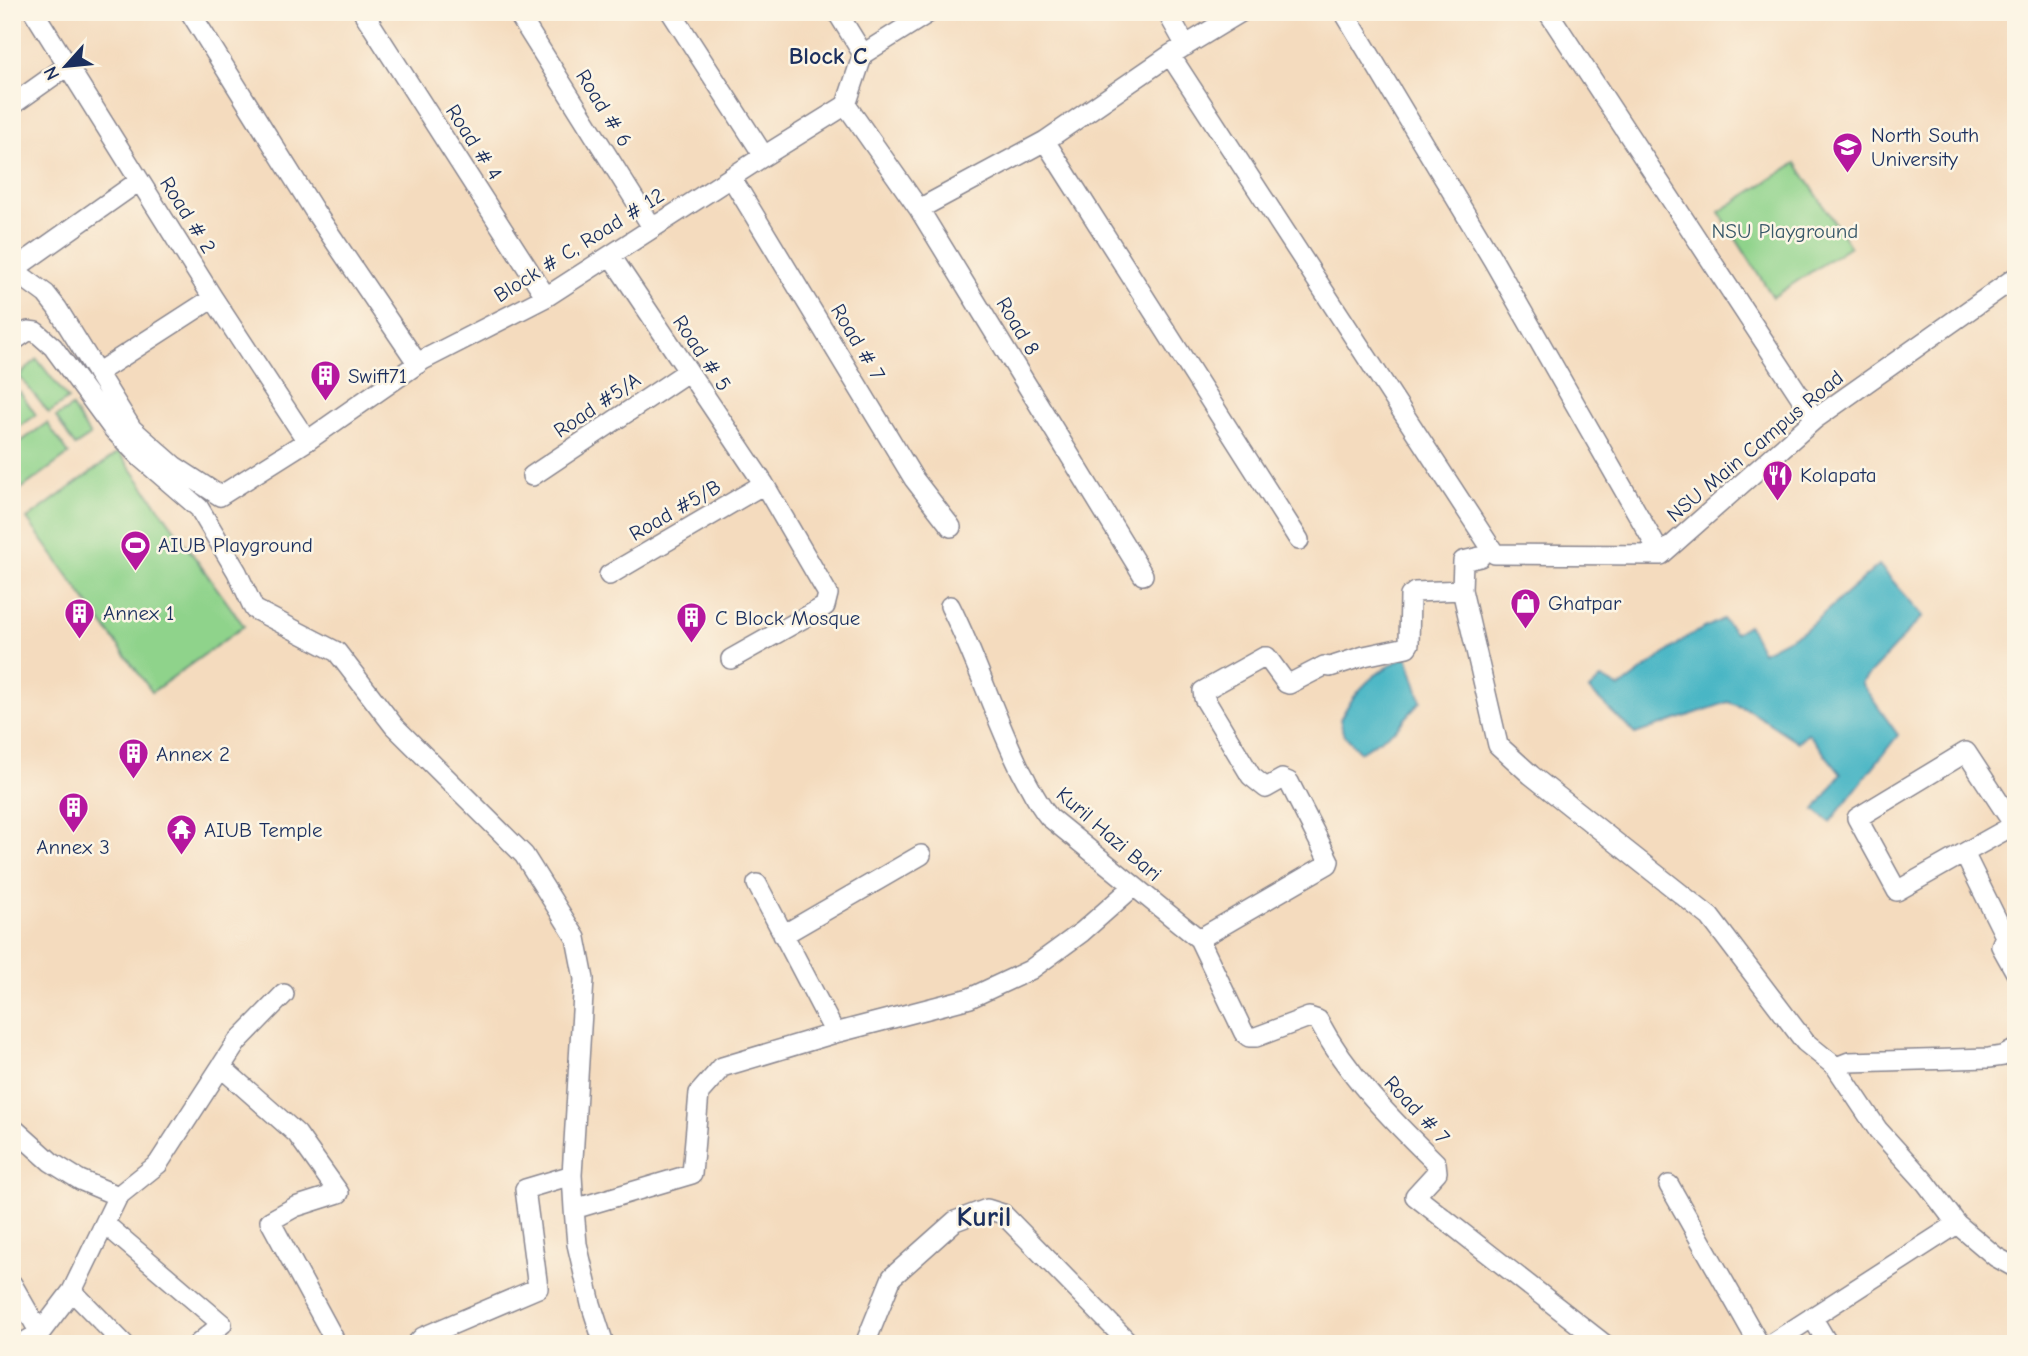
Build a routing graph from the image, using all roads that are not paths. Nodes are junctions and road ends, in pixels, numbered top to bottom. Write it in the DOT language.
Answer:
graph roads {
  1 [pos="34,12"];
  2 [pos="190,12"];
  3 [pos="363,12"];
  4 [pos="517,12"];
  5 [pos="671,12"];
  6 [pos="837,12"];
  7 [pos="930,12"];
  8 [pos="1167,12"];
  9 [pos="1241,12"];
  10 [pos="1344,12"];
  11 [pos="1548,12"];
  12 [pos="1178,51"];
  13 [pos="863,54"];
  14 [pos="67,66"];
  15 [pos="12,105"];
  16 [pos="846,105"];
  17 [pos="1045,141"];
  18 [pos="764,156"];
  19 [pos="731,177"];
  20 [pos="139,181"];
  21 [pos="919,209"];
  22 [pos="652,227"];
  23 [pos="611,256"];
  24 [pos="13,269"];
  25 [pos="2016,277"];
  26 [pos="546,297"];
  27 [pos="213,298"];
  28 [pos="12,342"];
  29 [pos="418,364"];
  30 [pos="687,372"];
  31 [pos="97,373"];
  32 [pos="1815,419"];
  33 [pos="307,441"];
  34 [pos="532,476"];
  35 [pos="760,479"];
  36 [pos="951,527"];
  37 [pos="1299,540"];
  38 [pos="1661,555"];
  39 [pos="1487,556"];
  40 [pos="609,575"];
  41 [pos="1143,576"];
  42 [pos="1462,590"];
  43 [pos="950,606"];
  44 [pos="731,659"];
  45 [pos="2015,825"];
  46 [pos="1964,853"];
  47 [pos="921,855"];
  48 [pos="757,884"];
  49 [pos="1133,887"];
  50 [pos="2010,932"];
  51 [pos="783,935"];
  52 [pos="1199,939"];
  53 [pos="2016,973"];
  54 [pos="284,994"];
  55 [pos="835,1033"];
  56 [pos="1249,1037"];
  57 [pos="2016,1049"];
  58 [pos="220,1066"];
  59 [pos="1836,1067"];
  60 [pos="12,1128"];
  61 [pos="572,1175"];
  62 [pos="1669,1185"];
  63 [pos="118,1196"];
  64 [pos="574,1209"];
  65 [pos="105,1224"];
  66 [pos="1957,1224"];
  67 [pos="2016,1268"];
  68 [pos="12,1284"];
  69 [pos="72,1291"];
  70 [pos="1812,1317"];
  71 [pos="40,1333"];
  72 [pos="333,1337"];
  73 [pos="21,1344"];
  74 [pos="124,1344"];
  75 [pos="198,1344"];
  76 [pos="416,1344"];
  77 [pos="604,1344"];
  78 [pos="865,1344"];
  79 [pos="1130,1344"];
  80 [pos="1604,1344"];
  81 [pos="1759,1344"];
  82 [pos="1771,1344"];
  83 [pos="1828,1344"];
  1 -- 14 [label="street, Road # 2"];
  2 -- 29 [label="street"];
  3 -- 26 [label="street, Road # 4"];
  4 -- 22 [label="street, Road # 6"];
  5 -- 18 [label="street"];
  6 -- 13 [label="street"];
  7 -- 13 [label="street"];
  8 -- 12 [label="street"];
  9 -- 12 [label="street"];
  10 -- 38 [label="street"];
  11 -- 32 [label="street"];
  12 -- 17 [label="street"];
  12 -- 39 [label="street"];
  13 -- 16 [label="street"];
  14 -- 15 [label="street"];
  14 -- 20 [label="street, Road # 2"];
  16 -- 18 [label="street, Block # C, Road # 12"];
  16 -- 21 [label="street, Road 8"];
  17 -- 21 [label="street"];
  17 -- 37 [label="street"];
  18 -- 19 [label="street, Block # C, Road # 12"];
  19 -- 22 [label="street, Block # C, Road # 12"];
  19 -- 36 [label="street, Road # 7"];
  20 -- 24 [label="street"];
  20 -- 27 [label="street, Road # 2"];
  21 -- 41 [label="street, Road 8"];
  22 -- 23 [label="street, Block # C, Road # 12"];
  23 -- 26 [label="street, Block # C, Road # 12"];
  23 -- 30 [label="street, Road # 5"];
  24 -- 31 [label="street"];
  25 -- 32 [label="street, NSU Main Campus Road"];
  26 -- 29 [label="street, Block # C, Road # 12"];
  27 -- 31 [label="street"];
  27 -- 33 [label="street, Road # 2"];
  28 -- 61 [label="street"];
  29 -- 33 [label="street, Block # C, Road # 12"];
  30 -- 34 [label="street, Road #5/A"];
  30 -- 35 [label="street, Road # 5"];
  31 -- 33 [label="street, Block # C, Road # 12"];
  32 -- 38 [label="street, NSU Main Campus Road"];
  35 -- 40 [label="street, Road #5/B"];
  35 -- 44 [label="street, Road # 5"];
  38 -- 39 [label="street"];
  39 -- 42 [label="street"];
  42 -- 52 [label="street"];
  42 -- 59 [label="street"];
  43 -- 49 [label="street, Kuril Hazi Bari"];
  45 -- 46 [label="street"];
  45 -- 46 [label="street"];
  46 -- 50 [label="street"];
  47 -- 51 [label="street"];
  48 -- 51 [label="street"];
  49 -- 52 [label="street, Kuril Hazi Bari"];
  49 -- 55 [label="street"];
  50 -- 53 [label="street"];
  51 -- 55 [label="street"];
  52 -- 56 [label="street, Kuril Hazi Bari"];
  54 -- 58 [label="street"];
  55 -- 64 [label="street"];
  56 -- 80 [label="street, Road # 7"];
  57 -- 59 [label="street"];
  58 -- 63 [label="street"];
  58 -- 72 [label="street"];
  59 -- 66 [label="street"];
  60 -- 63 [label="street"];
  61 -- 64 [label="street"];
  61 -- 76 [label="street"];
  62 -- 81 [label="street"];
  63 -- 65 [label="street"];
  64 -- 77 [label="street"];
  65 -- 69 [label="street"];
  65 -- 75 [label="street"];
  66 -- 67 [label="street"];
  66 -- 70 [label="street"];
  68 -- 71 [label="street"];
  69 -- 71 [label="street"];
  69 -- 74 [label="street"];
  70 -- 82 [label="street"];
  70 -- 83 [label="street"];
  71 -- 73 [label="street"];
  78 -- 79 [label="street"];
}
